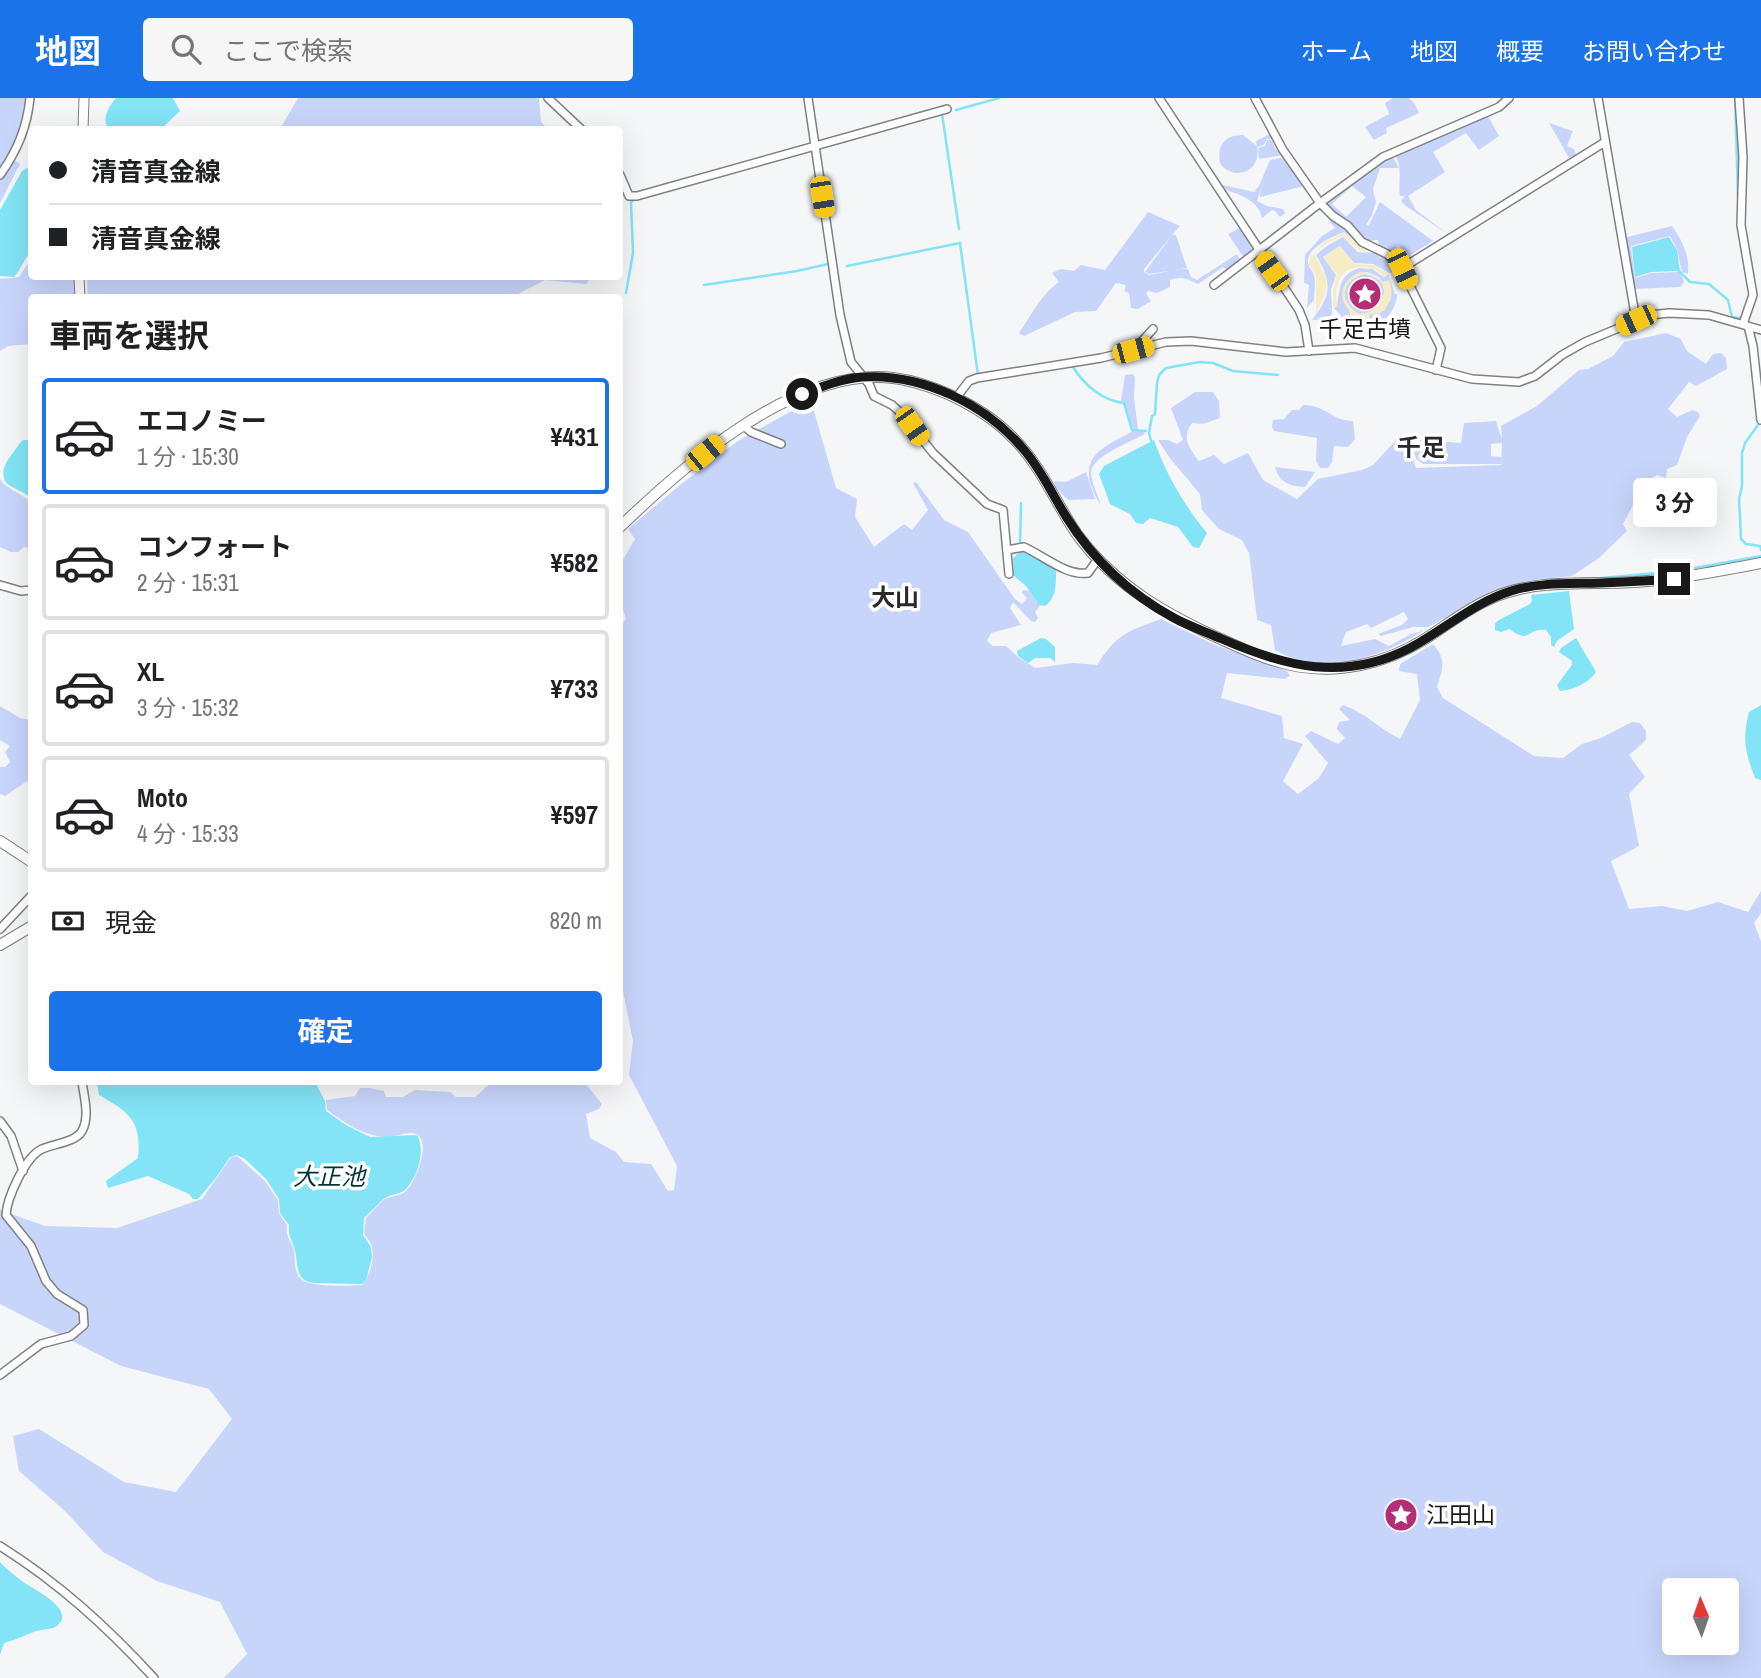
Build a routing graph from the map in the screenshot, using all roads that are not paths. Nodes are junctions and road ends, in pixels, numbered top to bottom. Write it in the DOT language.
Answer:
graph roads {
  1 [pos="30,98"];
  2 [pos="84,98"];
  3 [pos="548,98"];
  4 [pos="808,98"];
  5 [pos="1159,98"];
  6 [pos="1255,98"];
  7 [pos="1509,98"];
  8 [pos="1598,98"];
  9 [pos="1738,98"];
  10 [pos="947,109"];
  11 [pos="83,126"];
  12 [pos="578,126"];
  13 [pos="1605,142"];
  14 [pos="815,148"];
  15 [pos="0,175"];
  16 [pos="623,182"];
  17 [pos="1320,202"];
  18 [pos="1258,251"];
  19 [pos="1400,266"];
  20 [pos="1214,285"];
  21 [pos="1636,320"];
  22 [pos="1746,325"];
  23 [pos="1153,329"];
  24 [pos="1761,330"];
  25 [pos="1133,350"];
  26 [pos="1309,351"];
  27 [pos="1436,370"];
  28 [pos="862,377"];
  29 [pos="956,398"];
  30 [pos="1761,420"];
  31 [pos="744,426"];
  32 [pos="781,444"];
  33 [pos="623,524"];
  34 [pos="1007,550"];
  35 [pos="1098,559"];
  36 [pos="1761,564"];
  37 [pos="1009,574"];
  38 [pos="0,585"];
  39 [pos="28,590"];
  40 [pos="0,841"];
  41 [pos="28,859"];
  42 [pos="28,899"];
  43 [pos="28,928"];
  44 [pos="0,929"];
  45 [pos="0,944"];
  46 [pos="82,1085"];
  47 [pos="0,1121"];
  48 [pos="23,1171"];
  49 [pos="0,1375"];
  50 [pos="0,1546"];
  51 [pos="154,1678"];
  1 -- 15 [label="street"];
  2 -- 11 [label="street"];
  3 -- 12 [label="street"];
  4 -- 14 [label="street"];
  5 -- 18 [label="street"];
  6 -- 17 [label="street"];
  7 -- 17 [label="street"];
  8 -- 13 [label="street"];
  9 -- 22 [label="street"];
  10 -- 14 [label="street"];
  13 -- 19 [label="street"];
  13 -- 21 [label="street"];
  14 -- 16 [label="street"];
  14 -- 28 [label="street"];
  17 -- 18 [label="street"];
  17 -- 19 [label="street"];
  18 -- 20 [label="street"];
  18 -- 26 [label="street"];
  19 -- 27 [label="street"];
  21 -- 22 [label="street"];
  21 -- 27 [label="street"];
  22 -- 24 [label="street"];
  22 -- 30 [label="street"];
  23 -- 25 [label="street"];
  25 -- 26 [label="street"];
  25 -- 29 [label="street"];
  26 -- 27 [label="street"];
  28 -- 29 [label="main road"];
  28 -- 31 [label="main road"];
  28 -- 34 [label="street"];
  29 -- 35 [label="main road"];
  31 -- 32 [label="street"];
  31 -- 33 [label="main road"];
  34 -- 35 [label="street"];
  34 -- 37 [label="street"];
  35 -- 36 [label="main road"];
  38 -- 39 [label="street"];
  40 -- 41 [label="main road"];
  42 -- 44 [label="street"];
  43 -- 45 [label="main road"];
  46 -- 48 [label="street"];
  47 -- 48 [label="street"];
  48 -- 49 [label="street"];
  50 -- 51 [label="street"];
}
